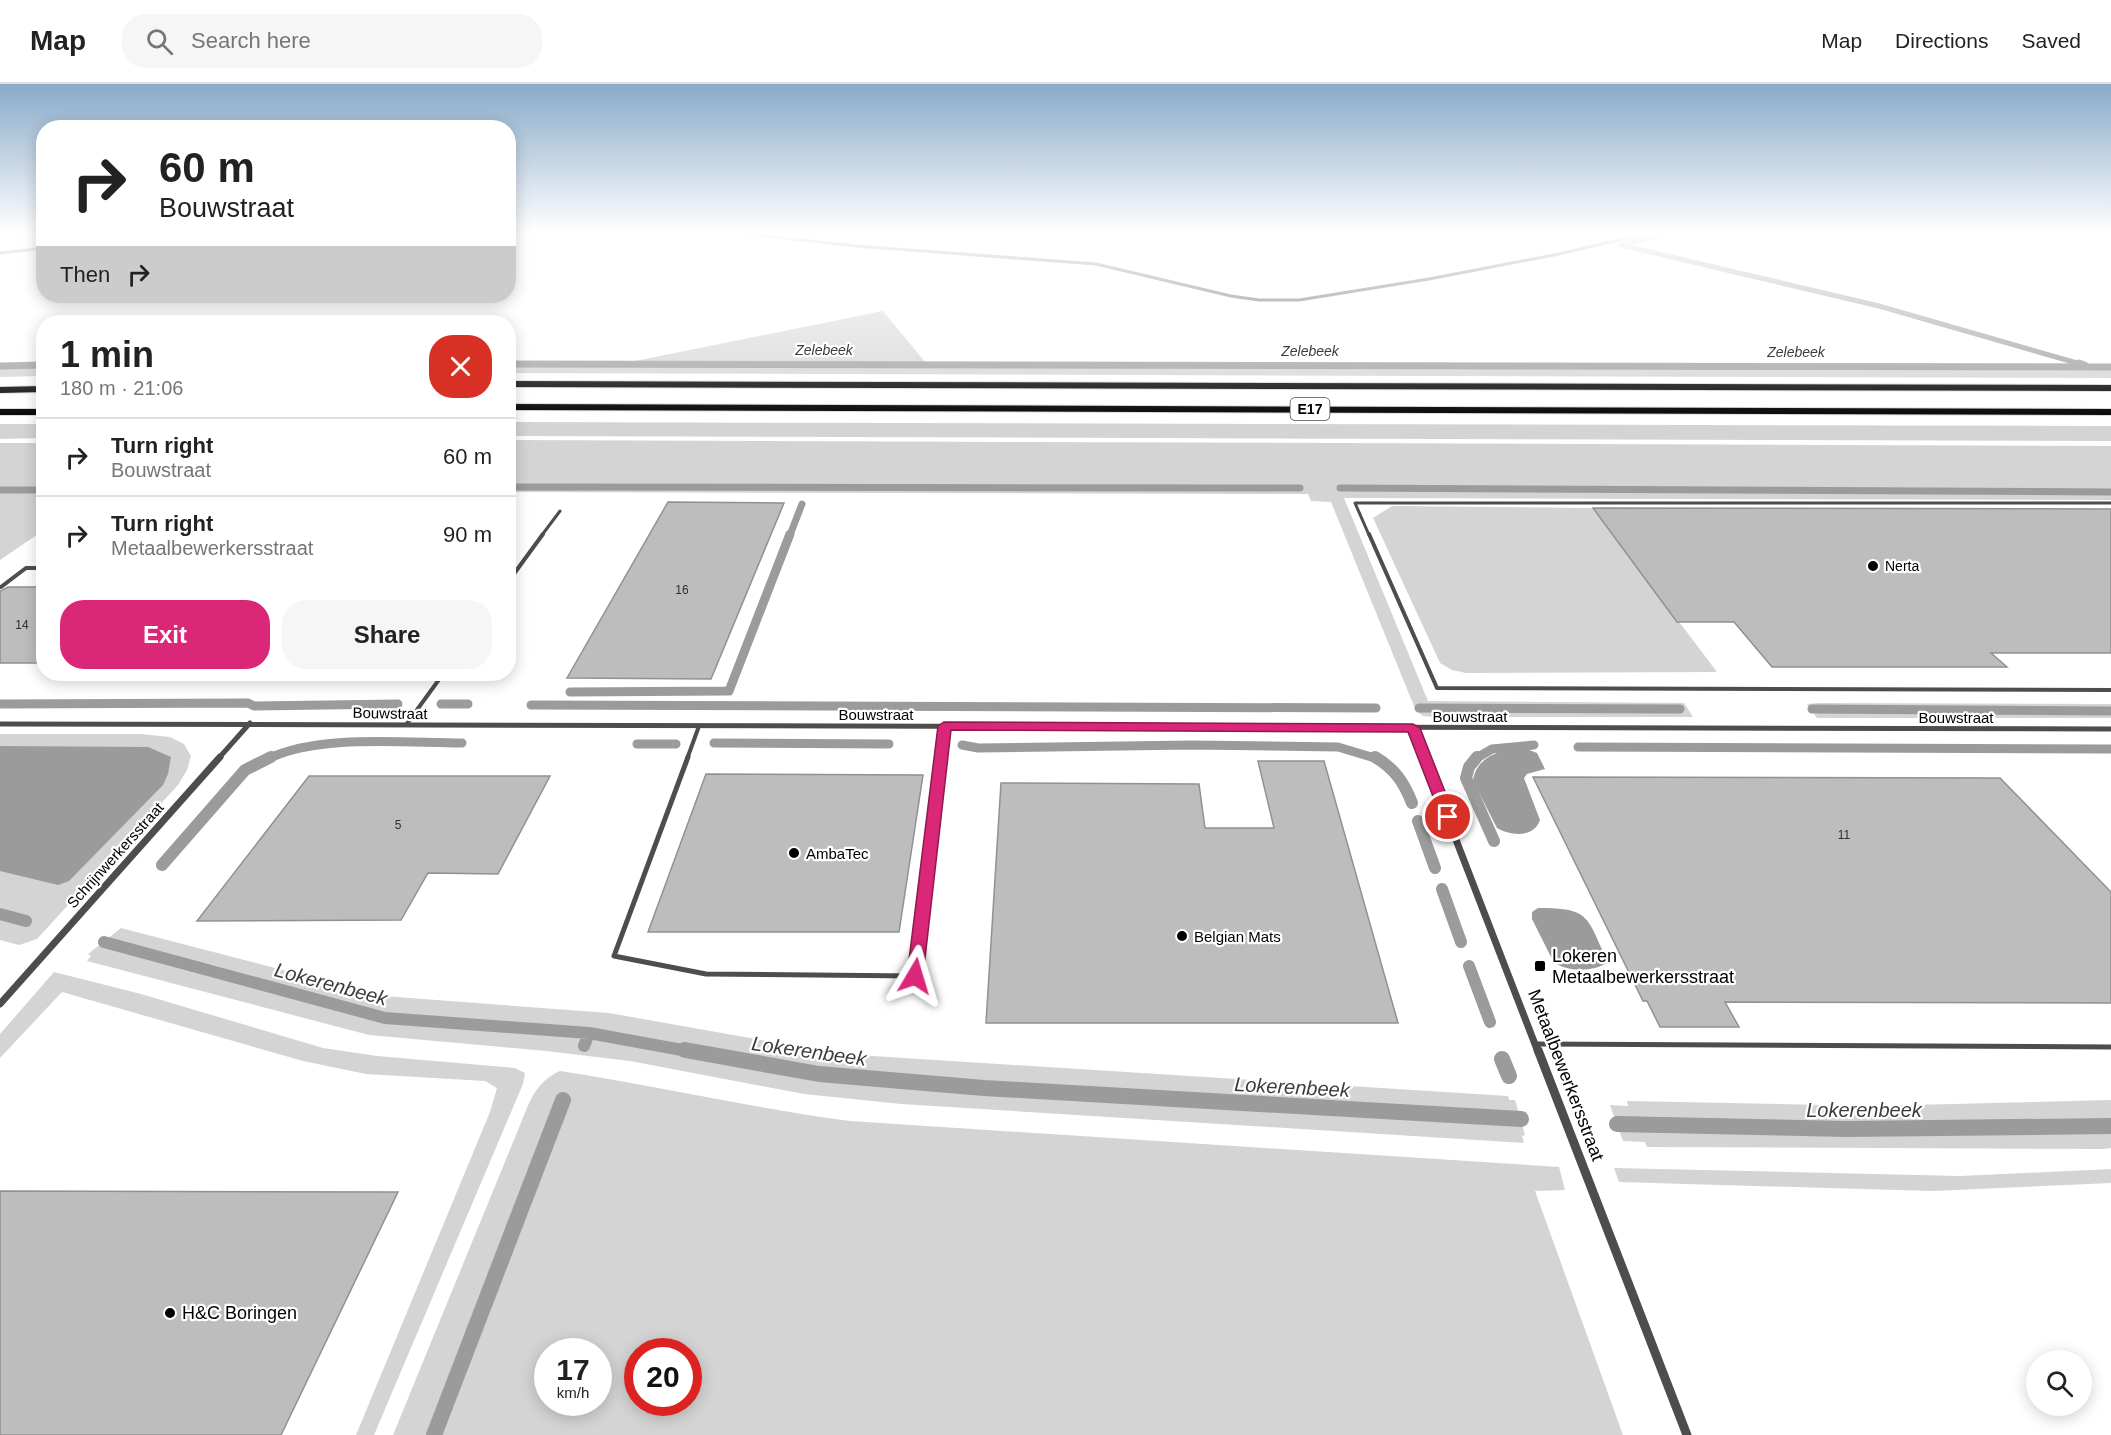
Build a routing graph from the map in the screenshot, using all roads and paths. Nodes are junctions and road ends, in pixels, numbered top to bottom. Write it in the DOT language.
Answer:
graph roads {
  1 [pos="1242,297"];
  2 [pos="1317,297"];
  3 [pos="516,384"];
  4 [pos="2111,388"];
  5 [pos="36,389"];
  6 [pos="0,390"];
  7 [pos="516,407"];
  8 [pos="0,412"];
  9 [pos="36,412"];
  10 [pos="2111,412"];
  11 [pos="2111,503"];
  12 [pos="560,510"];
  13 [pos="36,568"];
  14 [pos="516,571"];
  15 [pos="1,587"];
  16 [pos="438,681"];
  17 [pos="2111,690"];
  18 [pos="250,723"];
  19 [pos="0,724"];
  20 [pos="406,725"];
  21 [pos="699,726"];
  22 [pos="944,726"];
  23 [pos="1413,728"];
  24 [pos="2111,729"];
  25 [pos="0,1004"];
  26 [pos="1536,1044"];
  27 [pos="2111,1047"];
  28 [pos="1687,1435"];
  1 -- 2 [label="street"];
  3 -- 4 [label="highway, E17"];
  5 -- 6 [label="highway"];
  7 -- 10 [label="highway, E17"];
  8 -- 9 [label="highway"];
  11 -- 17 [label="lane"];
  12 -- 14 [label="lane"];
  13 -- 15 [label="lane"];
  16 -- 20 [label="lane"];
  18 -- 19 [label="street, Bouwstraat"];
  18 -- 20 [label="street, Bouwstraat"];
  18 -- 25 [label="street, Schrijnwerkersstraat"];
  20 -- 21 [label="street, Bouwstraat"];
  21 -- 22 [label="street, Bouwstraat"];
  21 -- 22 [label="lane"];
  22 -- 23 [label="street, Bouwstraat"];
  23 -- 24 [label="street, Bouwstraat"];
  23 -- 26 [label="street, Metaalbewerkersstraat"];
  26 -- 27 [label="lane"];
  26 -- 28 [label="street, Metaalbewerkersstraat"];
}
